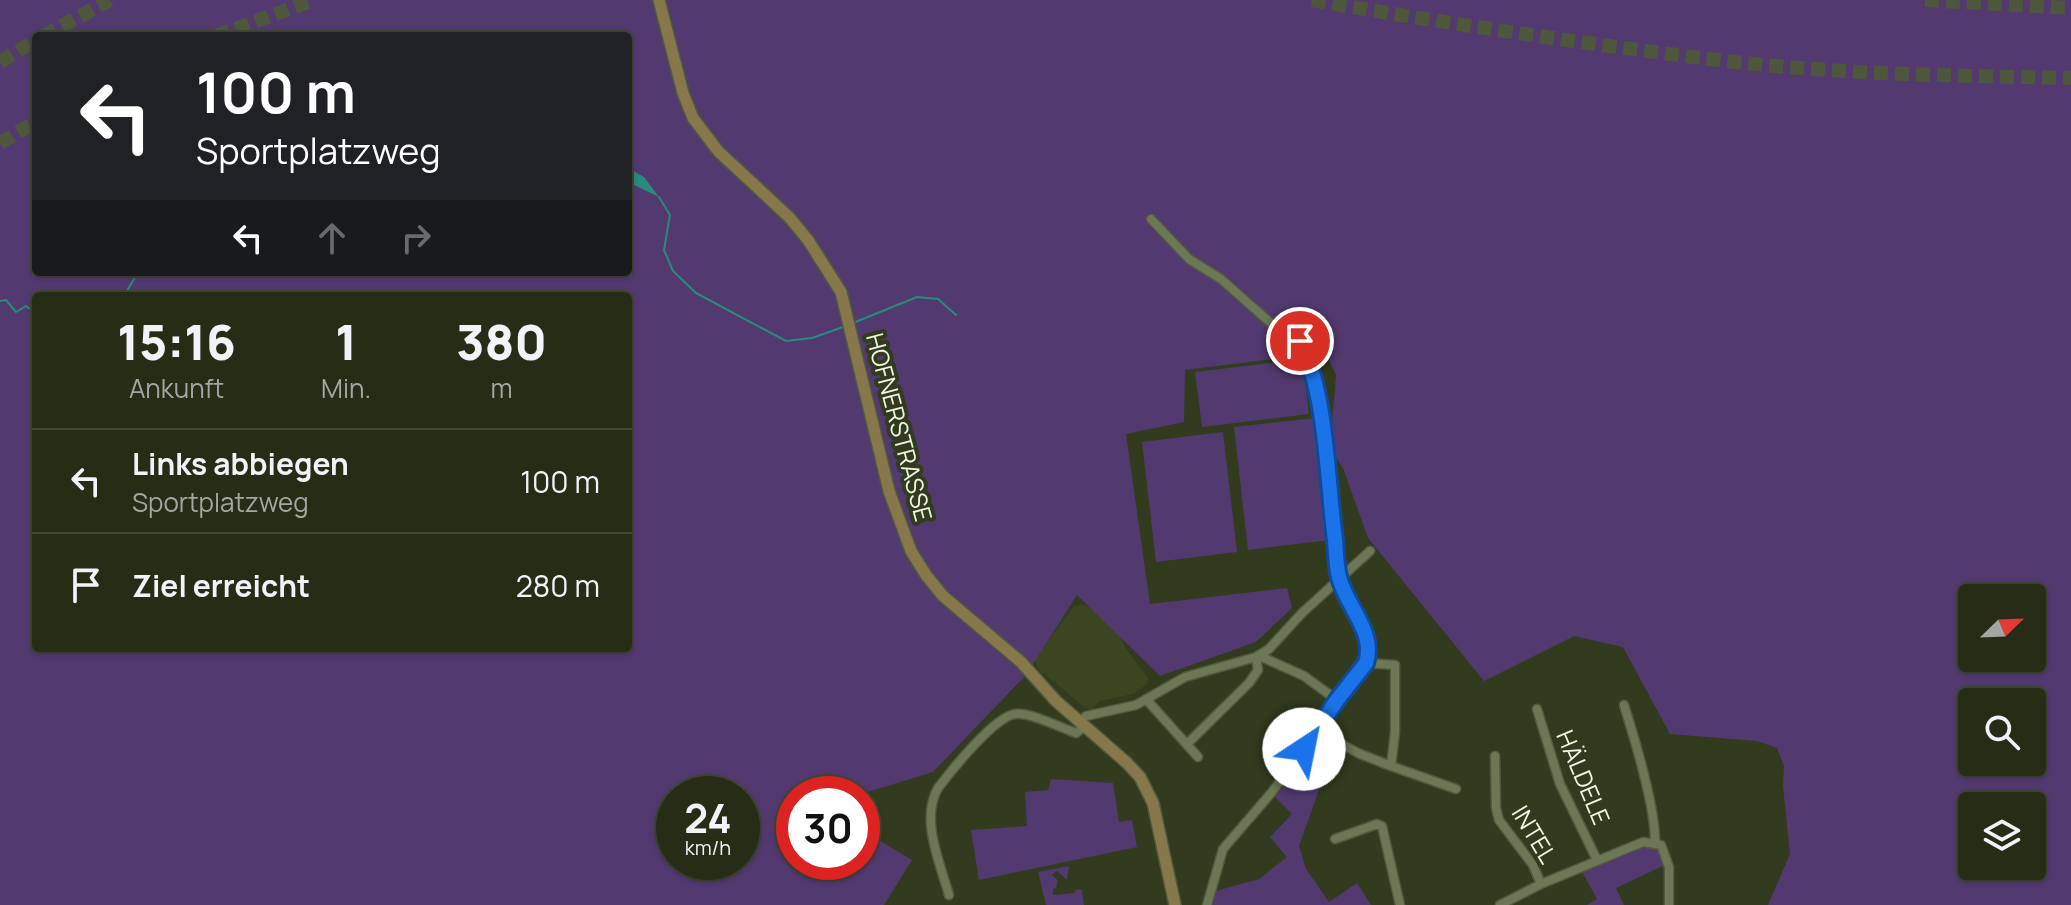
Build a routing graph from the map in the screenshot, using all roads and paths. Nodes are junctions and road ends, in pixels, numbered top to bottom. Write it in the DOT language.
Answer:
graph roads {
  1 [pos="659,0"];
  2 [pos="1151,219"];
  3 [pos="1370,551"];
  4 [pos="1339,577"];
  5 [pos="1256,657"];
  6 [pos="1366,663"];
  7 [pos="1146,699"];
  8 [pos="1337,700"];
  9 [pos="1624,705"];
  10 [pos="1537,709"];
  11 [pos="1082,724"];
  12 [pos="1317,731"];
  13 [pos="1188,743"];
  14 [pos="1495,756"];
  15 [pos="1198,757"];
  16 [pos="1391,766"];
  17 [pos="1456,789"];
  18 [pos="1335,839"];
  19 [pos="1655,843"];
  20 [pos="1597,860"];
  21 [pos="1541,884"];
  22 [pos="949,895"];
  23 [pos="1175,905"];
  24 [pos="1207,905"];
  25 [pos="1400,905"];
  26 [pos="1500,905"];
  27 [pos="1669,905"];
  1 -- 11 [label="main road, HOFNERSTRASSE"];
  2 -- 4 [label="street"];
  3 -- 4 [label="street"];
  4 -- 5 [label="street"];
  4 -- 6 [label="street"];
  5 -- 7 [label="street"];
  5 -- 8 [label="street"];
  5 -- 13 [label="street"];
  6 -- 8 [label="street"];
  6 -- 16 [label="street"];
  7 -- 11 [label="street"];
  7 -- 13 [label="street"];
  8 -- 12 [label="street"];
  9 -- 19 [label="street"];
  10 -- 20 [label="street, HÄLDELE"];
  11 -- 22 [label="street"];
  11 -- 23 [label="main road, HOFNERSTRASSE"];
  12 -- 16 [label="street"];
  12 -- 24 [label="street"];
  13 -- 15 [label="street"];
  14 -- 21 [label="street, INTEL"];
  16 -- 17 [label="street"];
  18 -- 25 [label="street"];
  19 -- 20 [label="street"];
  19 -- 27 [label="street"];
  20 -- 21 [label="street"];
  21 -- 26 [label="street"];
}
